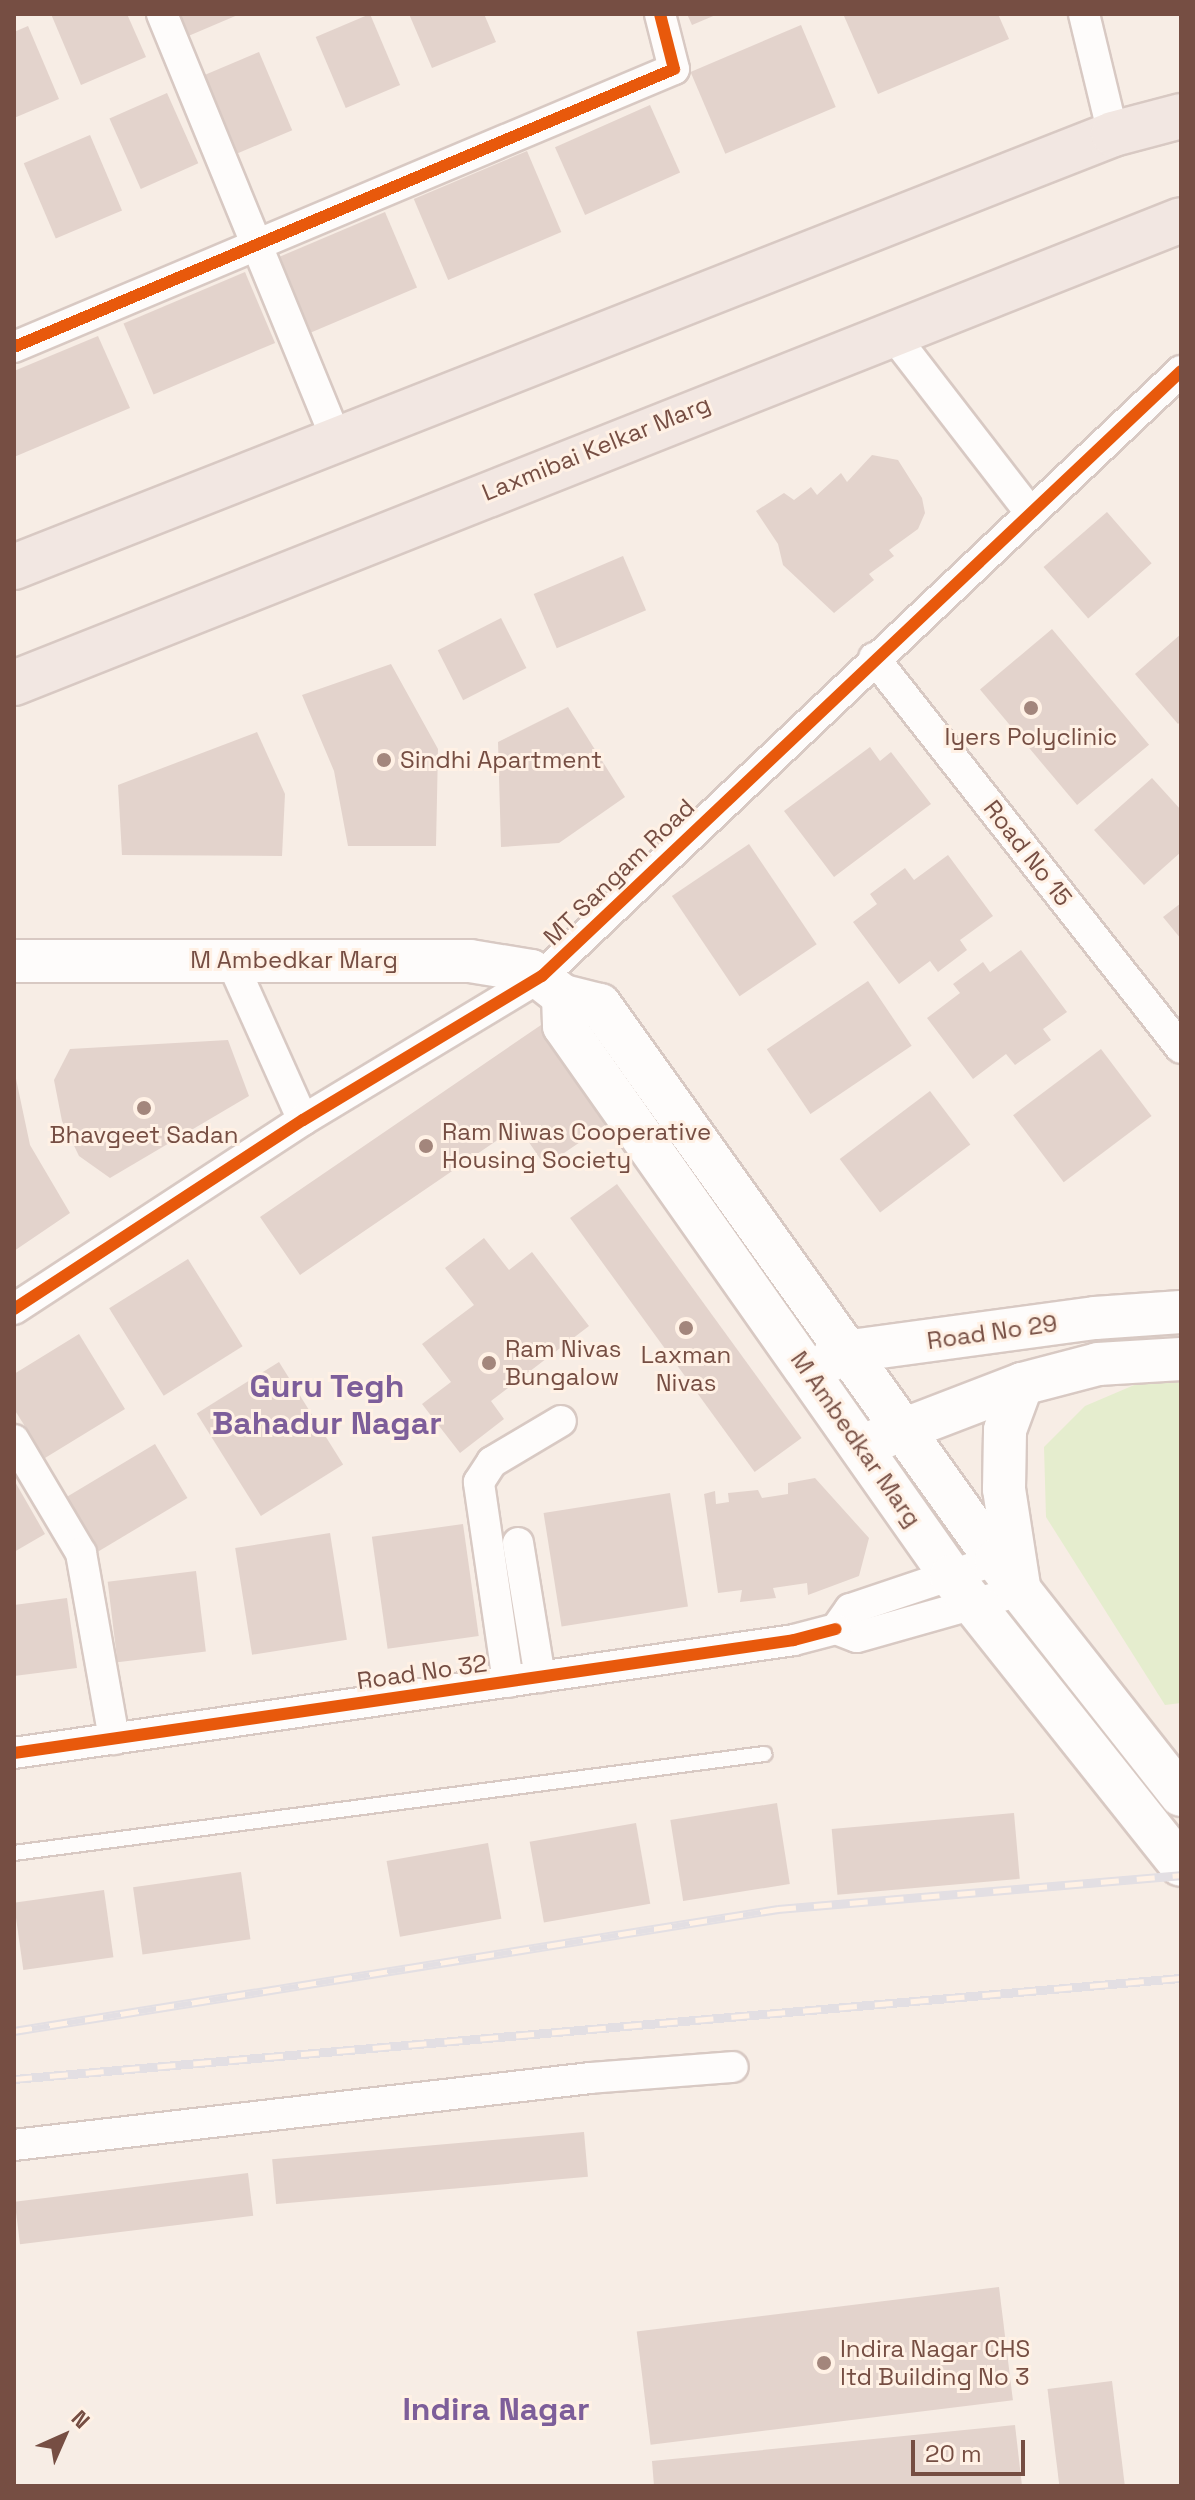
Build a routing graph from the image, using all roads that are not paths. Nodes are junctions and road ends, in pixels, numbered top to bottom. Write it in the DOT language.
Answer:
graph roads {
  1 [pos="162,14"];
  2 [pos="660,14"];
  3 [pos="1084,14"];
  4 [pos="1181,116"];
  5 [pos="1113,134"];
  6 [pos="1181,220"];
  7 [pos="258,241"];
  8 [pos="890,331"];
  9 [pos="14,347"];
  10 [pos="1181,371"];
  11 [pos="337,440"];
  12 [pos="1030,512"];
  13 [pos="14,567"];
  14 [pos="874,658"];
  15 [pos="14,683"];
  16 [pos="231,960"];
  17 [pos="14,961"];
  18 [pos="552,986"];
  19 [pos="1181,1048"];
  20 [pos="303,1120"];
  21 [pos="14,1309"];
  22 [pos="1181,1312"];
  23 [pos="851,1351"];
  24 [pos="1181,1359"];
  25 [pos="808,1371"];
  26 [pos="1022,1384"];
  27 [pos="561,1421"];
  28 [pos="904,1427"];
  29 [pos="14,1440"];
  30 [pos="863,1448"];
  31 [pos="518,1543"];
  32 [pos="470,1547"];
  33 [pos="1008,1576"];
  34 [pos="962,1590"];
  35 [pos="540,1677"];
  36 [pos="500,1683"];
  37 [pos="114,1739"];
  38 [pos="14,1753"];
  39 [pos="764,1754"];
  40 [pos="1181,1795"];
  41 [pos="14,1853"];
  42 [pos="1175,1858"];
  43 [pos="733,2067"];
  44 [pos="14,2145"];
  1 -- 7 [label="street"];
  2 -- 7 [label="street"];
  3 -- 5 [label="street"];
  4 -- 5 [label="highway"];
  5 -- 11 [label="highway"];
  6 -- 8 [label="highway, Laxmibai Kelkar Marg"];
  7 -- 9 [label="street"];
  7 -- 11 [label="street"];
  8 -- 12 [label="street"];
  8 -- 15 [label="highway, Laxmibai Kelkar Marg"];
  10 -- 12 [label="street, MT Sangam Road"];
  11 -- 13 [label="highway"];
  12 -- 14 [label="street, MT Sangam Road"];
  14 -- 18 [label="street, MT Sangam Road"];
  14 -- 19 [label="street, Road No 15"];
  16 -- 17 [label="main road, M Ambedkar Marg"];
  16 -- 18 [label="main road, M Ambedkar Marg"];
  16 -- 20 [label="street"];
  18 -- 20 [label="street, MT Sangam Road"];
  18 -- 23 [label="main road, M Ambedkar Marg"];
  18 -- 25 [label="main road, M Ambedkar Marg"];
  20 -- 21 [label="street, MT Sangam Road"];
  22 -- 23 [label="main road, Road No 29"];
  23 -- 25 [label="main road, Road No 29"];
  23 -- 28 [label="main road, M Ambedkar Marg"];
  24 -- 26 [label="main road"];
  25 -- 30 [label="main road, M Ambedkar Marg"];
  26 -- 28 [label="main road"];
  26 -- 33 [label="main road"];
  27 -- 36 [label="street"];
  28 -- 30 [label="main road"];
  28 -- 33 [label="main road, M Ambedkar Marg"];
  29 -- 37 [label="street"];
  30 -- 34 [label="main road, M Ambedkar Marg"];
  31 -- 35 [label="street"];
  32 -- 36 [label="street"];
  33 -- 34 [label="street, Road No 32"];
  33 -- 40 [label="main road, M Ambedkar Marg"];
  34 -- 35 [label="street, Road No 32"];
  34 -- 42 [label="main road, M Ambedkar Marg"];
  35 -- 36 [label="street, Road No 32"];
  36 -- 37 [label="street, Road No 32"];
  37 -- 38 [label="street, Road No 32"];
  39 -- 41 [label="lane"];
  43 -- 44 [label="street"];
}
